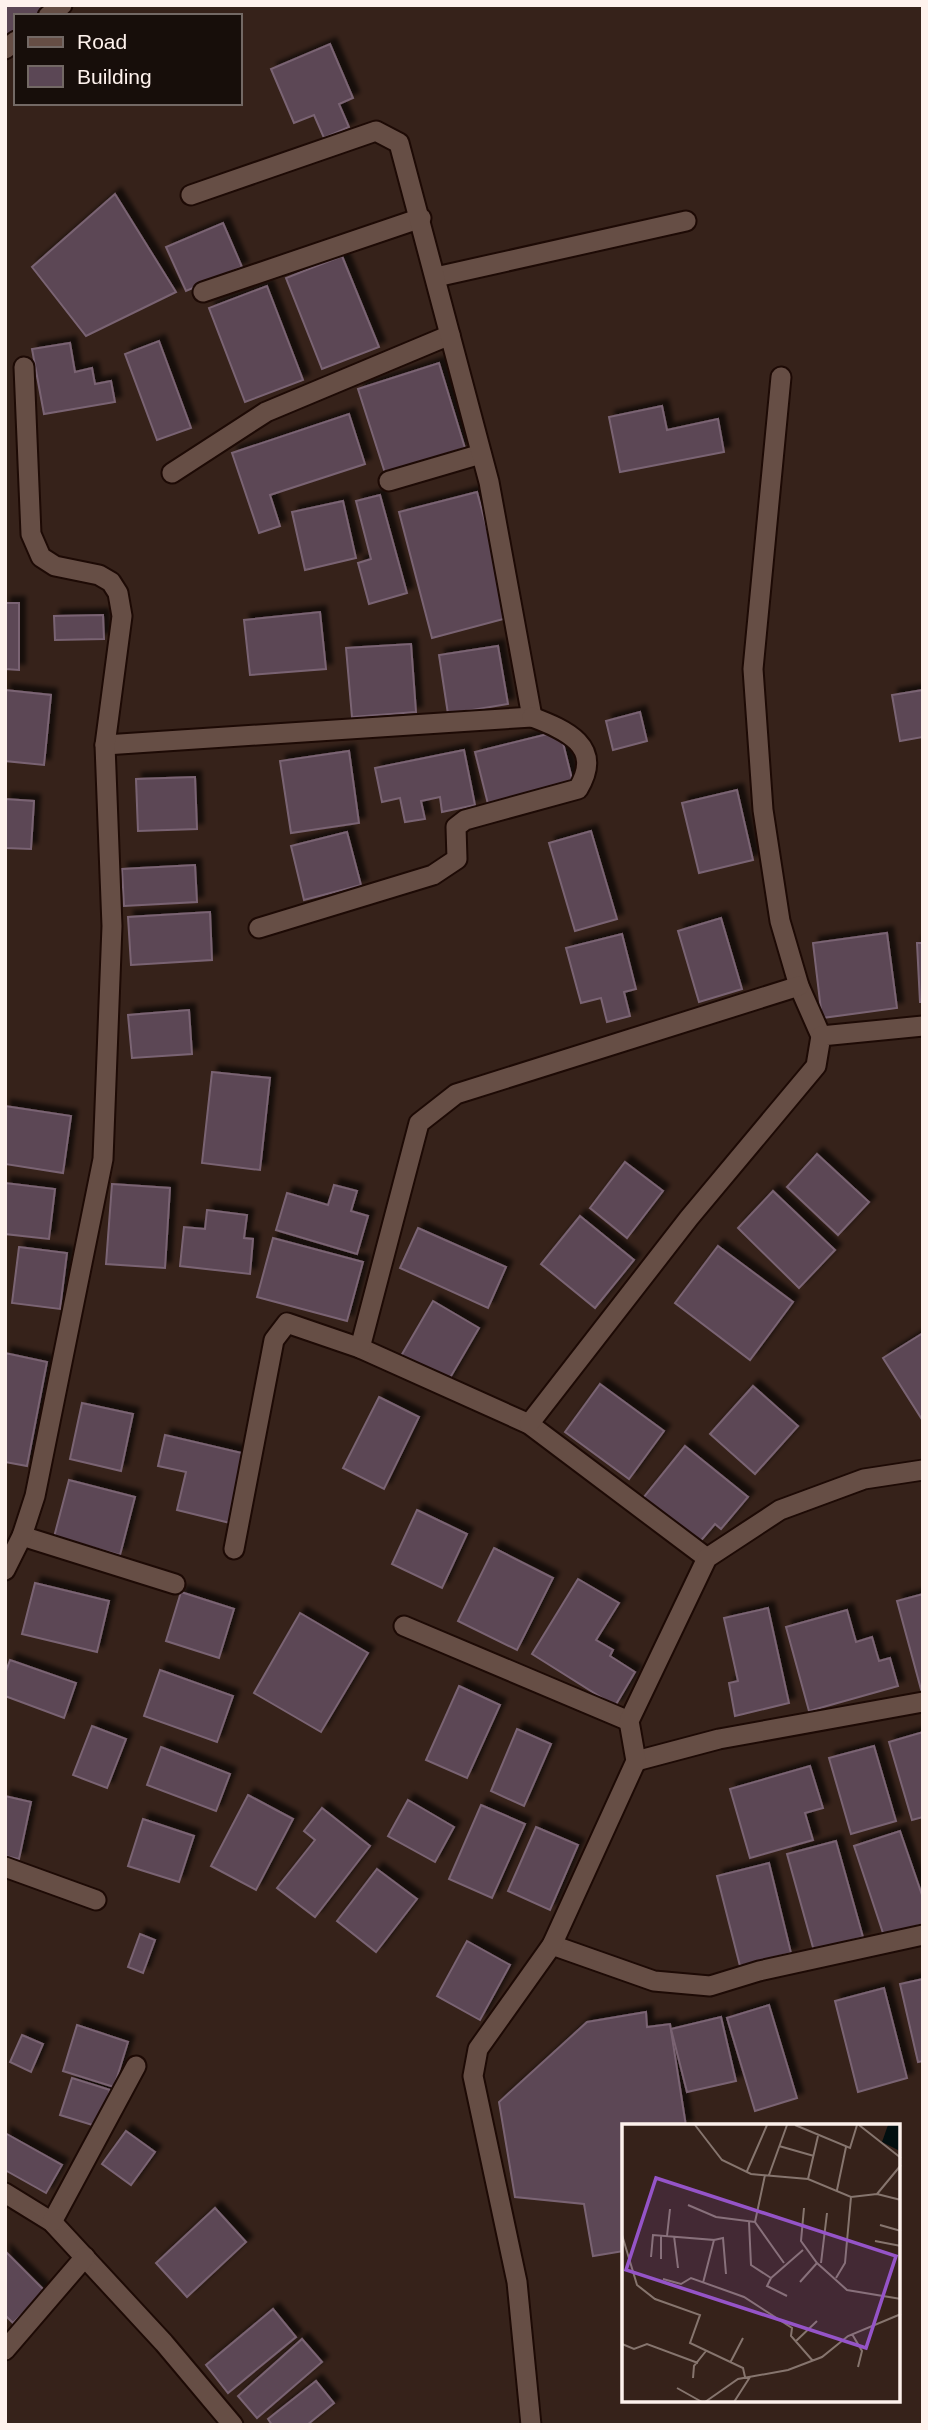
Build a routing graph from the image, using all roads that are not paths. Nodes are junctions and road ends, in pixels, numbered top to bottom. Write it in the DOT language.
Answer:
graph roads {
  1 [pos="191,195"];
  2 [pos="421,218"];
  3 [pos="686,221"];
  4 [pos="436,276"];
  5 [pos="203,292"];
  6 [pos="450,335"];
  7 [pos="24,367"];
  8 [pos="781,377"];
  9 [pos="481,454"];
  10 [pos="172,473"];
  11 [pos="389,481"];
  12 [pos="532,717"];
  13 [pos="105,745"];
  14 [pos="258,928"];
  15 [pos="799,986"];
  16 [pos="923,1026"];
  17 [pos="821,1036"];
  18 [pos="360,1348"];
  19 [pos="529,1424"];
  20 [pos="923,1470"];
  21 [pos="22,1536"];
  22 [pos="234,1549"];
  23 [pos="707,1558"];
  24 [pos="5,1570"];
  25 [pos="175,1584"];
  26 [pos="404,1626"];
  27 [pos="923,1702"];
  28 [pos="629,1721"];
  29 [pos="636,1761"];
  30 [pos="5,1867"];
  31 [pos="96,1899"];
  32 [pos="923,1934"];
  33 [pos="552,1945"];
  34 [pos="136,2066"];
  35 [pos="5,2193"];
  36 [pos="52,2222"];
  37 [pos="85,2257"];
  38 [pos="5,2350"];
  39 [pos="233,2425"];
  40 [pos="531,2425"];
  1 -- 2 [label="street"];
  2 -- 4 [label="street"];
  2 -- 5 [label="street"];
  3 -- 4 [label="street"];
  4 -- 6 [label="street"];
  6 -- 9 [label="street"];
  6 -- 10 [label="street"];
  7 -- 13 [label="street"];
  8 -- 15 [label="street"];
  9 -- 11 [label="street"];
  9 -- 12 [label="street"];
  12 -- 13 [label="street"];
  12 -- 14 [label="street"];
  13 -- 21 [label="street"];
  15 -- 17 [label="street"];
  15 -- 18 [label="street"];
  16 -- 17 [label="street"];
  17 -- 19 [label="street"];
  18 -- 19 [label="street"];
  18 -- 22 [label="street"];
  19 -- 23 [label="street"];
  20 -- 23 [label="street"];
  21 -- 24 [label="street"];
  21 -- 25 [label="street"];
  23 -- 28 [label="street"];
  26 -- 28 [label="street"];
  27 -- 29 [label="street"];
  28 -- 29 [label="street"];
  29 -- 33 [label="street"];
  30 -- 31 [label="street"];
  32 -- 33 [label="street"];
  33 -- 40 [label="street"];
  34 -- 36 [label="street"];
  35 -- 36 [label="street"];
  36 -- 37 [label="street"];
  37 -- 38 [label="street"];
  37 -- 39 [label="street"];
}
